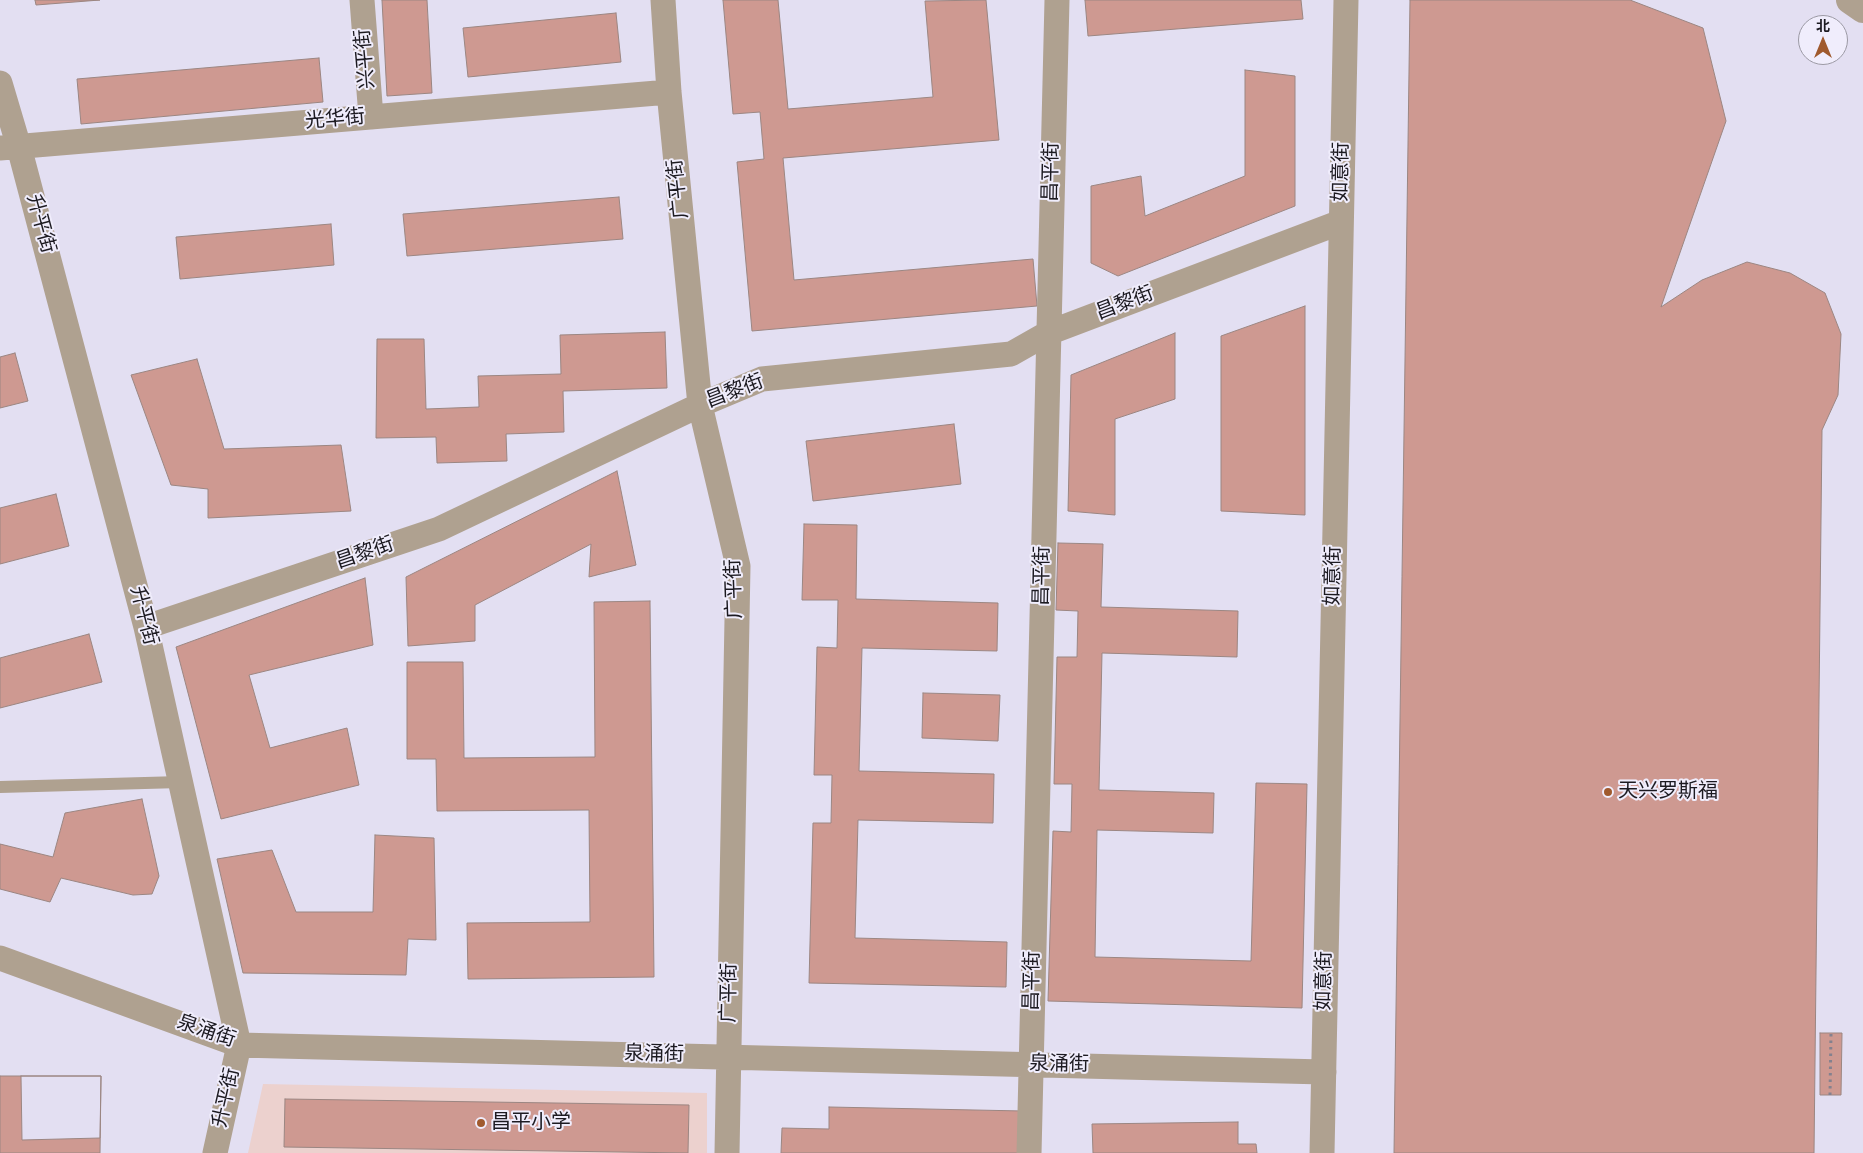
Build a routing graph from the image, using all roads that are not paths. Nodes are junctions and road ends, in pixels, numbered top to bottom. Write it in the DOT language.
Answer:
graph roads {
  1 [pos="362,0"];
  2 [pos="662,0"];
  3 [pos="1057,0"];
  4 [pos="1346,0"];
  5 [pos="1850,0"];
  6 [pos="1863,9"];
  7 [pos="0,84"];
  8 [pos="669,92"];
  9 [pos="371,117"];
  10 [pos="10,148"];
  11 [pos="1341,222"];
  12 [pos="1048,333"];
  13 [pos="700,405"];
  14 [pos="146,627"];
  15 [pos="181,782"];
  16 [pos="0,787"];
  17 [pos="0,958"];
  18 [pos="240,1045"];
  19 [pos="729,1057"];
  20 [pos="1031,1064"];
  21 [pos="1324,1072"];
  22 [pos="215,1153"];
  23 [pos="727,1153"];
  24 [pos="1029,1153"];
  25 [pos="1322,1153"];
  1 -- 9 [label="street, 兴平街"];
  2 -- 8 [label="street, 广平街"];
  3 -- 12 [label="street, 昌平街"];
  4 -- 11 [label="street, 如意街"];
  5 -- 6 [label="street"];
  7 -- 10 [label="street, 升平街"];
  8 -- 9 [label="street, 光华街"];
  8 -- 13 [label="street, 广平街"];
  9 -- 10 [label="street, 光华街"];
  10 -- 14 [label="street, 升平街"];
  11 -- 12 [label="street, 昌黎街"];
  11 -- 21 [label="street, 如意街"];
  12 -- 13 [label="street, 昌黎街"];
  12 -- 20 [label="street, 昌平街"];
  13 -- 14 [label="street, 昌黎街"];
  13 -- 19 [label="street, 广平街"];
  14 -- 15 [label="street, 升平街"];
  15 -- 16 [label="lane"];
  15 -- 18 [label="street, 升平街"];
  17 -- 18 [label="street, 泉涌街"];
  18 -- 19 [label="street, 泉涌街"];
  18 -- 22 [label="street, 升平街"];
  19 -- 20 [label="street, 泉涌街"];
  19 -- 23 [label="street, 广平街"];
  20 -- 21 [label="street, 泉涌街"];
  20 -- 24 [label="street, 昌平街"];
  21 -- 25 [label="street, 如意街"];
}
